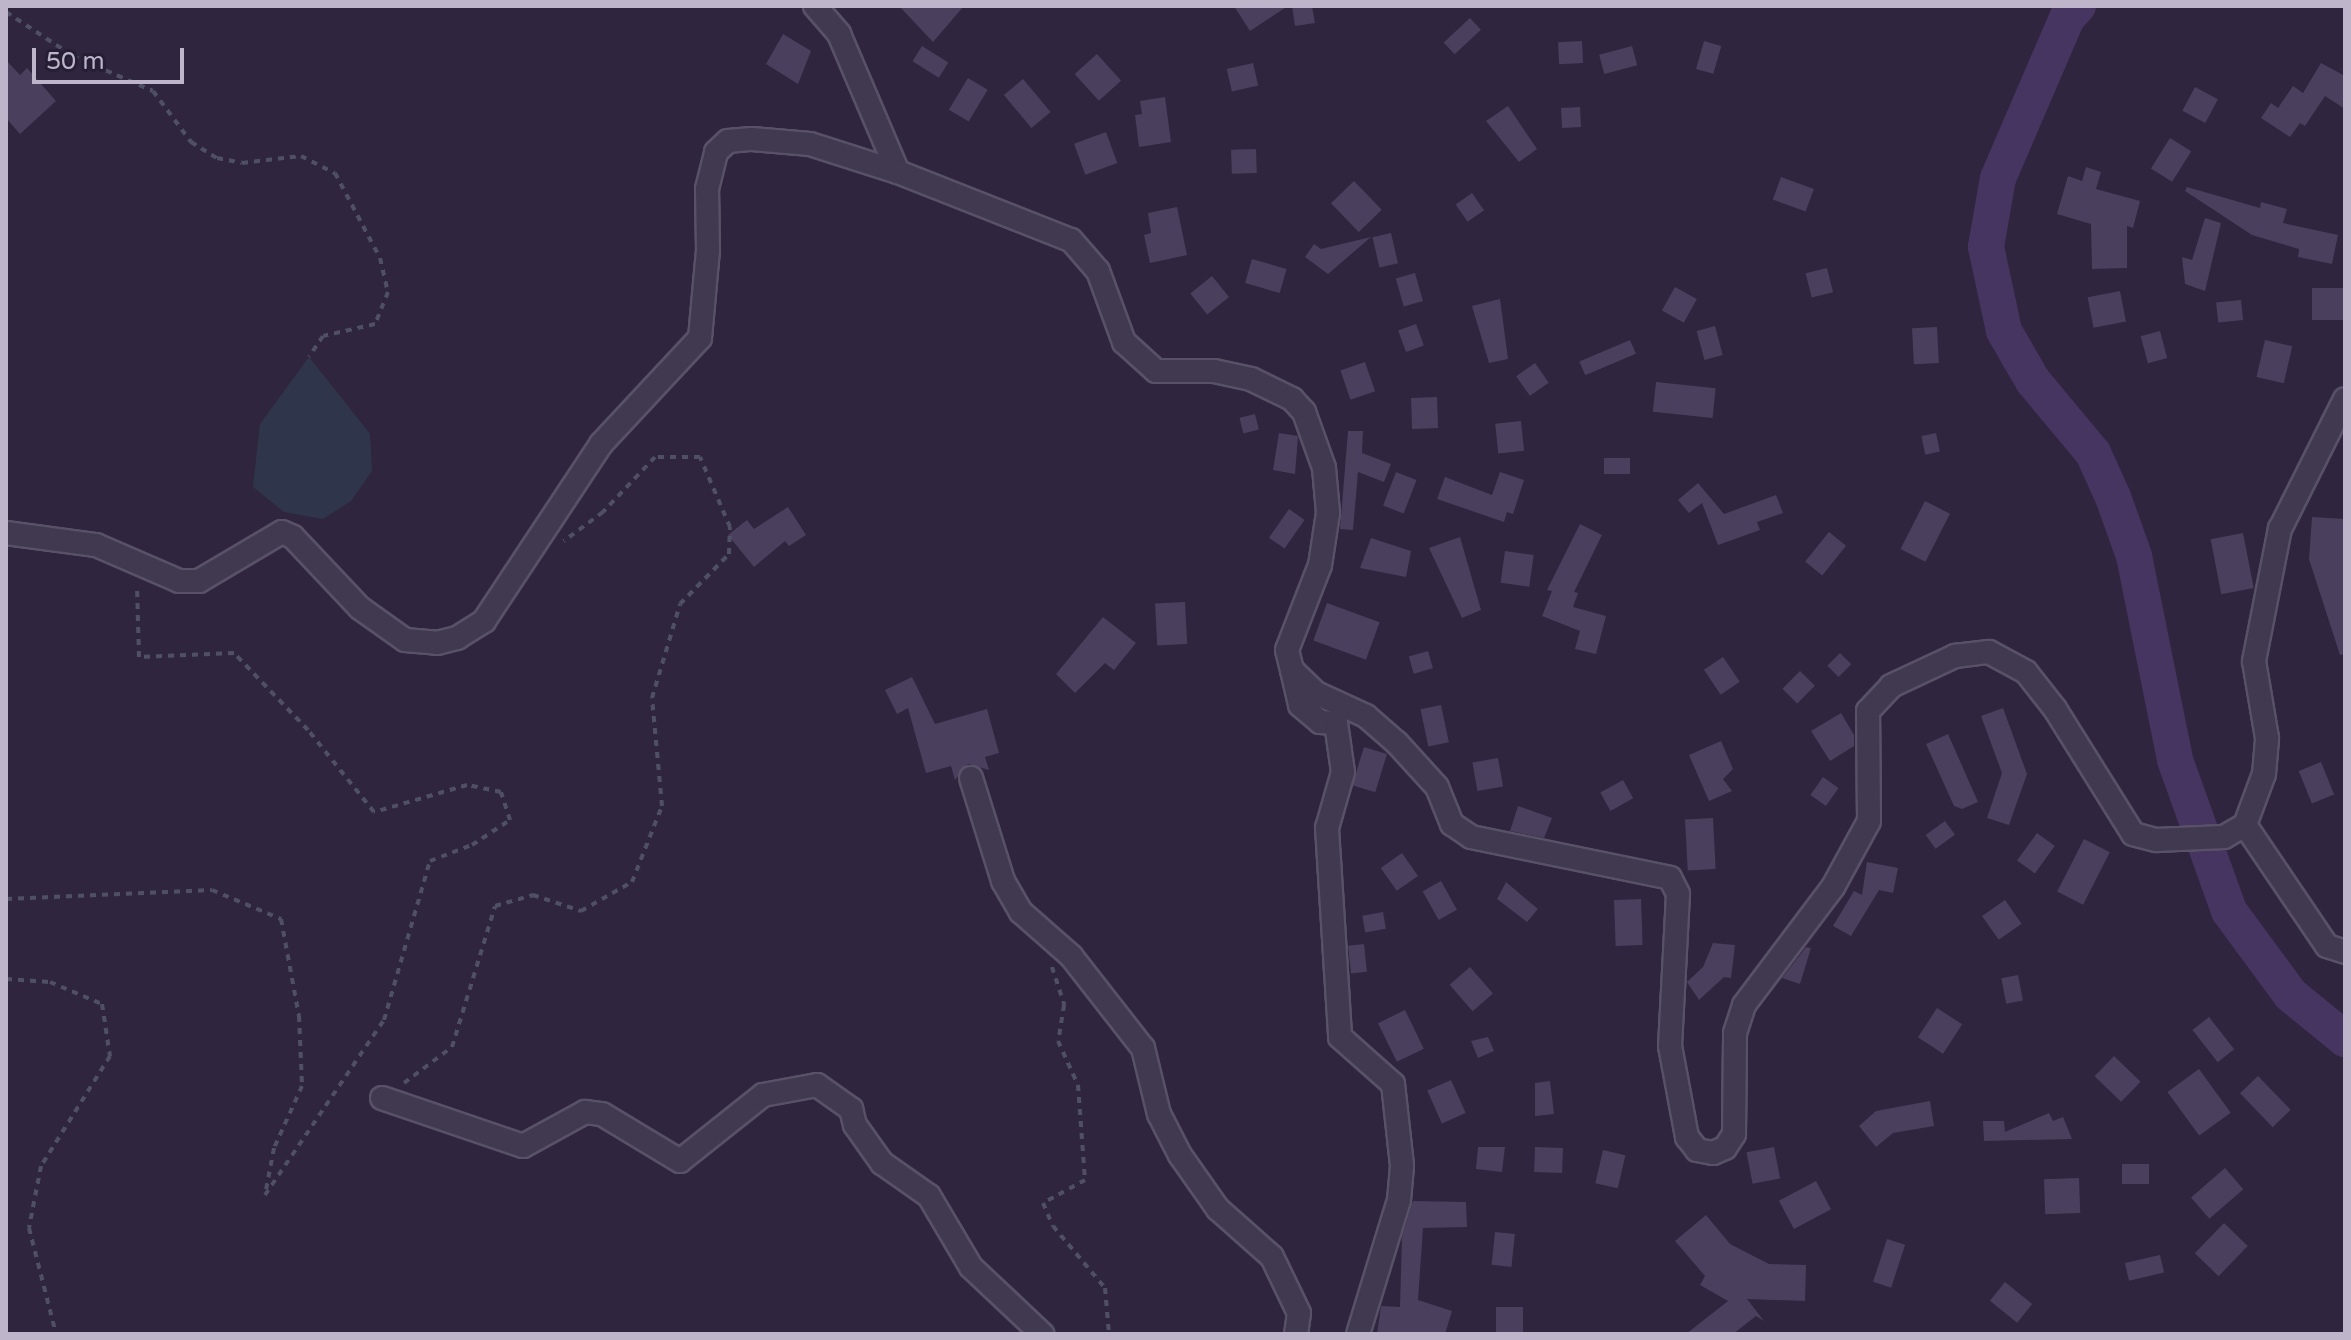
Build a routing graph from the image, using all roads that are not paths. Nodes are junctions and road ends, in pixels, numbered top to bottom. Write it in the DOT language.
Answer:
graph roads {
  1 [pos="815,6"];
  2 [pos="898,172"];
  3 [pos="2345,399"];
  4 [pos="6,533"];
  5 [pos="1292,670"];
  6 [pos="971,778"];
  7 [pos="2245,825"];
  8 [pos="2345,952"];
  9 [pos="382,1098"];
  10 [pos="1042,1334"];
  11 [pos="1296,1334"];
  12 [pos="1358,1334"];
  1 -- 2 [label="street"];
  2 -- 4 [label="street"];
  2 -- 5 [label="street"];
  3 -- 7 [label="street"];
  5 -- 7 [label="street"];
  5 -- 12 [label="street"];
  6 -- 11 [label="street"];
  7 -- 8 [label="street"];
  9 -- 10 [label="street"];
}
